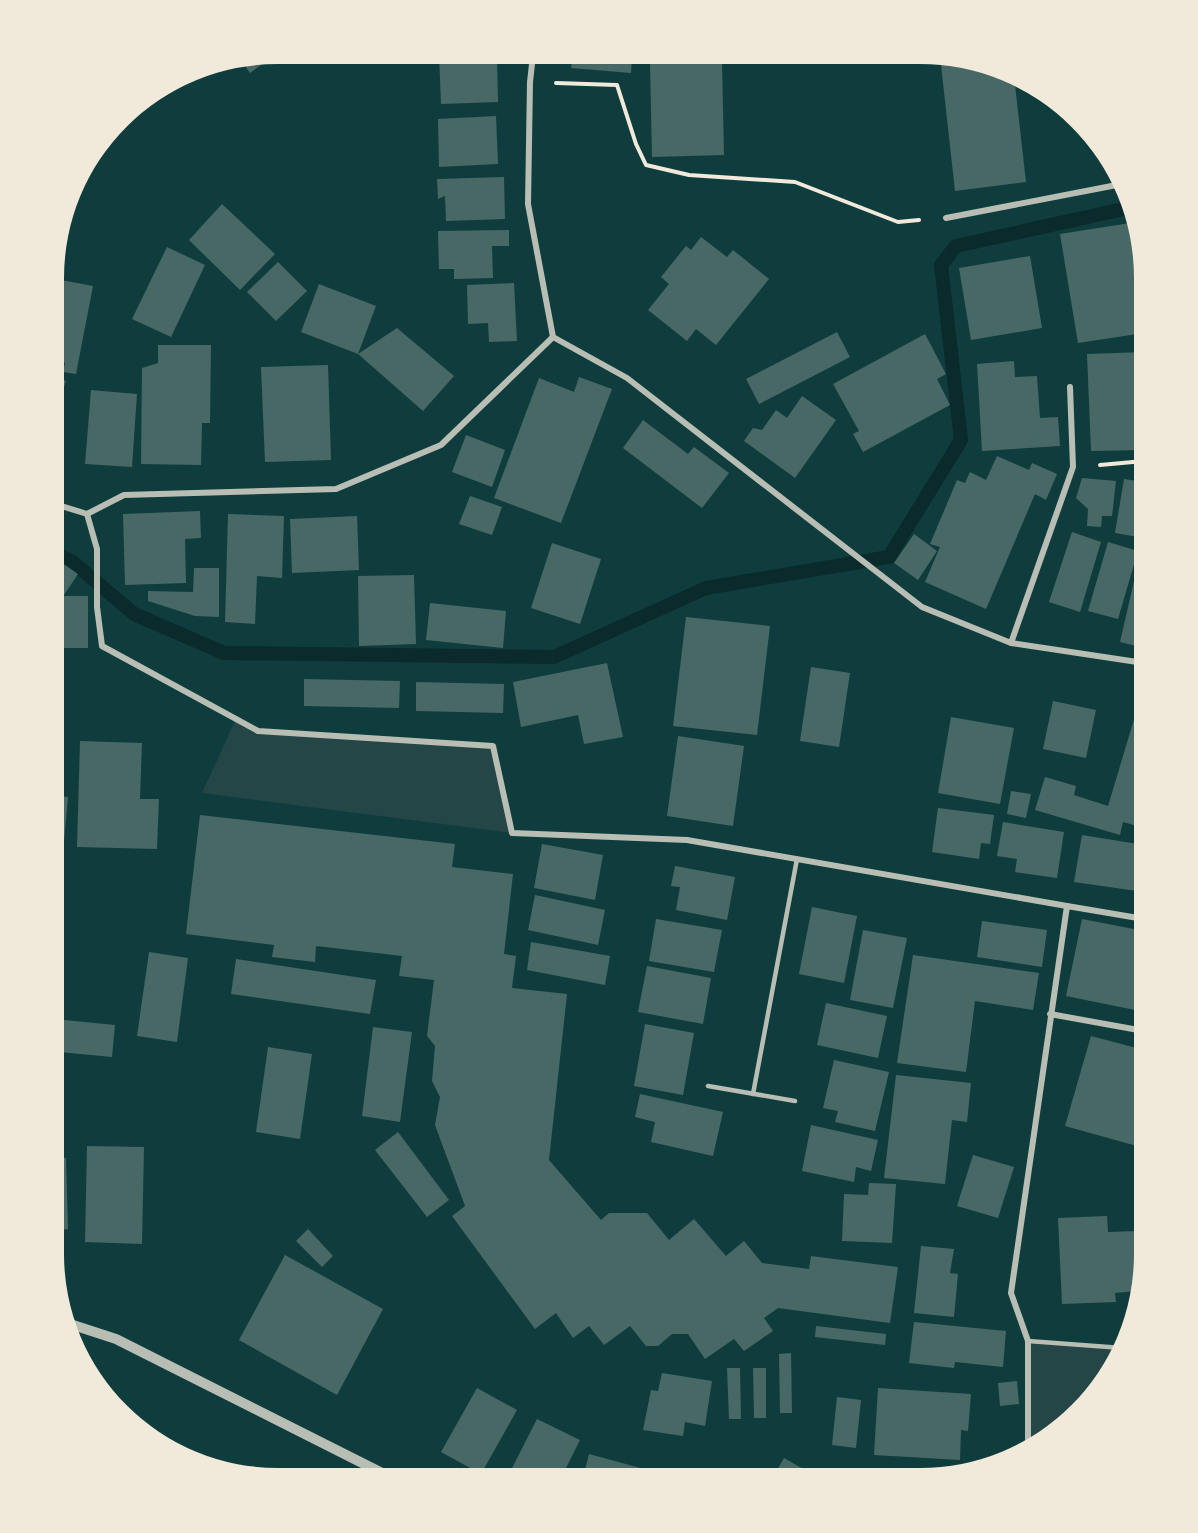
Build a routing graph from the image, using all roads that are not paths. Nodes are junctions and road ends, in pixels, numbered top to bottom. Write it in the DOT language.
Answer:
graph roads {
  1 [pos="532,65"];
  2 [pos="1112,186"];
  3 [pos="946,218"];
  4 [pos="553,337"];
  5 [pos="1070,387"];
  6 [pos="64,507"];
  7 [pos="87,514"];
  8 [pos="1011,643"];
  9 [pos="1134,661"];
  10 [pos="797,859"];
  11 [pos="1067,906"];
  12 [pos="1134,917"];
  13 [pos="1050,1014"];
  14 [pos="1134,1029"];
  15 [pos="708,1086"];
  16 [pos="753,1094"];
  17 [pos="795,1101"];
  18 [pos="77,1326"];
  19 [pos="1028,1341"];
  20 [pos="1112,1347"];
  21 [pos="1028,1439"];
  22 [pos="372,1468"];
  1 -- 4 [label="street"];
  2 -- 3 [label="street"];
  4 -- 7 [label="street"];
  4 -- 8 [label="street"];
  5 -- 8 [label="street"];
  6 -- 7 [label="street"];
  7 -- 10 [label="street"];
  8 -- 9 [label="street"];
  10 -- 11 [label="street"];
  10 -- 16 [label="lane"];
  11 -- 12 [label="street"];
  11 -- 13 [label="street"];
  13 -- 14 [label="street"];
  13 -- 19 [label="street"];
  15 -- 16 [label="lane"];
  16 -- 17 [label="lane"];
  18 -- 22 [label="street"];
  19 -- 20 [label="lane"];
  19 -- 21 [label="street"];
}
